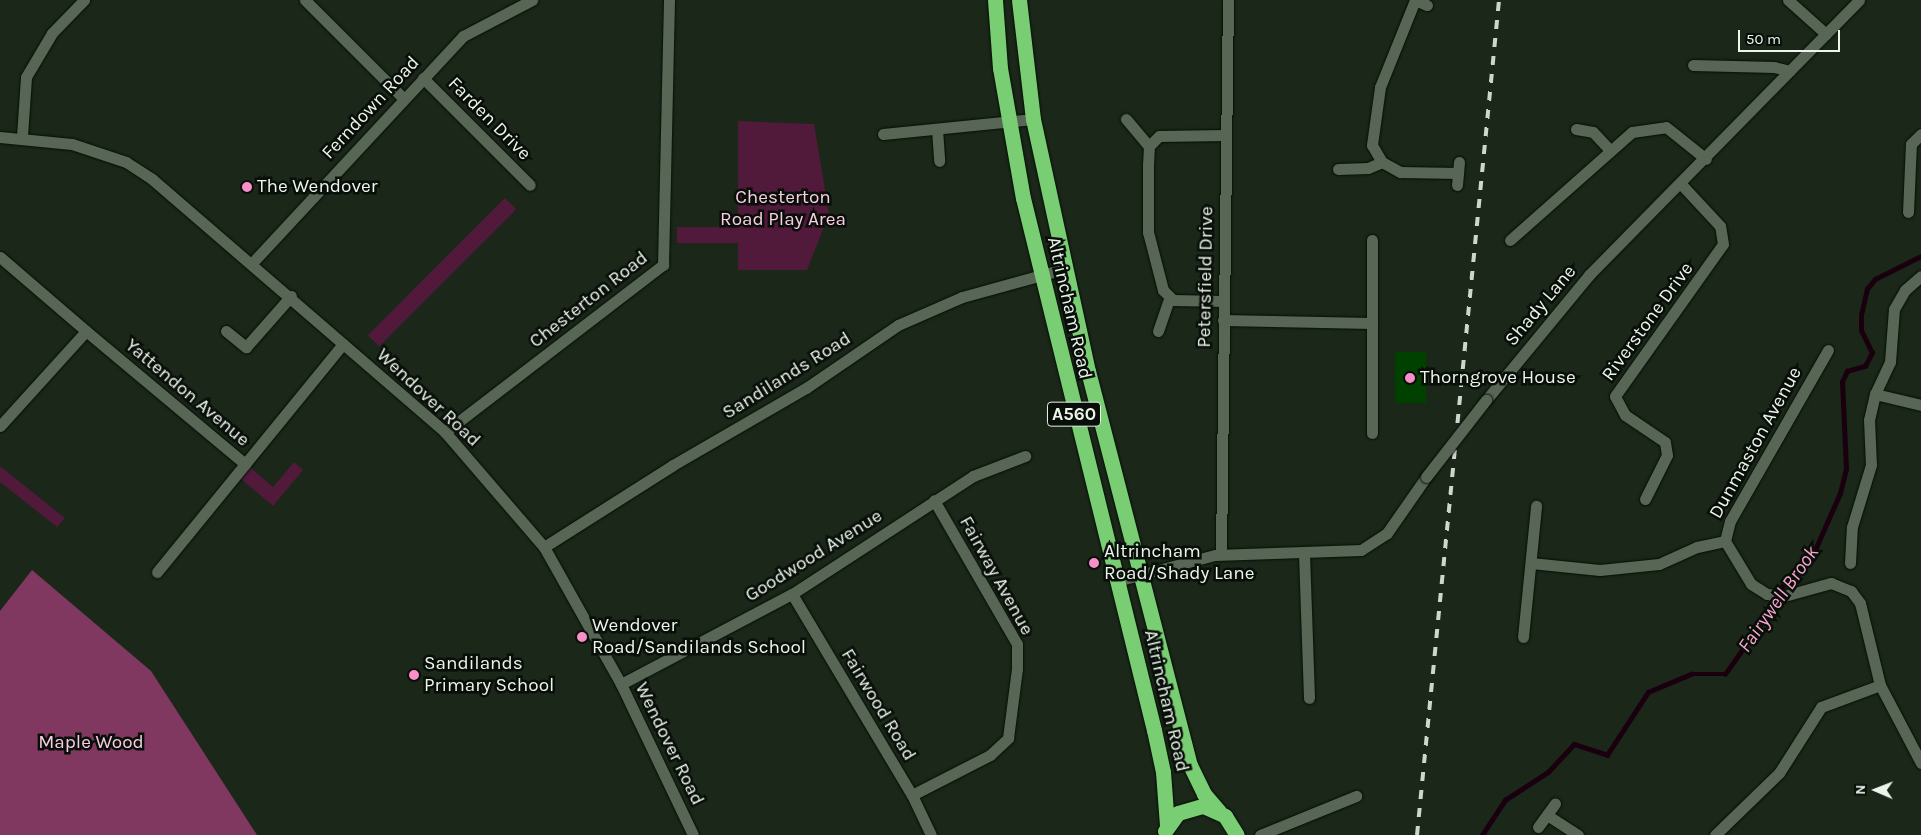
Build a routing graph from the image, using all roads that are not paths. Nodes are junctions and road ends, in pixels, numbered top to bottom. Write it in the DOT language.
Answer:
graph roads {
  1 [pos="84,0"];
  2 [pos="305,0"];
  3 [pos="532,0"];
  4 [pos="669,0"];
  5 [pos="994,0"];
  6 [pos="1019,0"];
  7 [pos="1228,0"];
  8 [pos="1415,0"];
  9 [pos="1788,0"];
  10 [pos="1859,0"];
  11 [pos="1427,5"];
  12 [pos="1826,34"];
  13 [pos="1693,65"];
  14 [pos="1790,72"];
  15 [pos="423,78"];
  16 [pos="403,98"];
  17 [pos="1033,119"];
  18 [pos="1126,119"];
  19 [pos="1008,123"];
  20 [pos="937,129"];
  21 [pos="1576,129"];
  22 [pos="883,134"];
  23 [pos="1921,134"];
  24 [pos="1226,135"];
  25 [pos="22,136"];
  26 [pos="0,137"];
  27 [pos="1149,146"];
  28 [pos="1610,150"];
  29 [pos="1706,159"];
  30 [pos="940,160"];
  31 [pos="1382,162"];
  32 [pos="1338,169"];
  33 [pos="1458,174"];
  34 [pos="1682,184"];
  35 [pos="530,185"];
  36 [pos="1908,212"];
  37 [pos="1372,240"];
  38 [pos="1510,240"];
  39 [pos="0,257"];
  40 [pos="253,262"];
  41 [pos="1064,269"];
  42 [pos="1040,275"];
  43 [pos="1921,276"];
  44 [pos="291,296"];
  45 [pos="1169,299"];
  46 [pos="1223,301"];
  47 [pos="1223,320"];
  48 [pos="1371,322"];
  49 [pos="86,331"];
  50 [pos="226,331"];
  51 [pos="1158,331"];
  52 [pos="343,344"];
  53 [pos="1828,350"];
  54 [pos="1875,394"];
  55 [pos="1921,404"];
  56 [pos="0,426"];
  57 [pos="445,432"];
  58 [pos="1372,433"];
  59 [pos="1025,456"];
  60 [pos="244,464"];
  61 [pos="934,500"];
  62 [pos="1645,500"];
  63 [pos="1536,506"];
  64 [pos="1725,541"];
  65 [pos="544,547"];
  66 [pos="1221,554"];
  67 [pos="1304,554"];
  68 [pos="1846,556"];
  69 [pos="1531,563"];
  70 [pos="157,572"];
  71 [pos="1140,575"];
  72 [pos="1117,581"];
  73 [pos="792,594"];
  74 [pos="1526,614"];
  75 [pos="1538,615"];
  76 [pos="1524,638"];
  77 [pos="620,684"];
  78 [pos="1880,685"];
  79 [pos="1308,698"];
  80 [pos="1920,761"];
  81 [pos="912,795"];
  82 [pos="1356,796"];
  83 [pos="1555,804"];
  84 [pos="1219,811"];
  85 [pos="1547,815"];
  86 [pos="1538,827"];
  87 [pos="1165,830"];
  88 [pos="693,835"];
  89 [pos="932,835"];
  90 [pos="1237,835"];
  91 [pos="1260,835"];
  92 [pos="1578,835"];
  93 [pos="1715,835"];
  1 -- 25 [label="street"];
  2 -- 16 [label="street"];
  3 -- 15 [label="street, Ferndown Road"];
  4 -- 57 [label="street, Chesterton Road"];
  5 -- 19 [label="highway, Altrincham Road / A560"];
  6 -- 17 [label="highway, Altrincham Road / A560"];
  7 -- 24 [label="street, Petersfield Drive"];
  8 -- 11 [label="street"];
  8 -- 31 [label="street"];
  9 -- 12 [label="street"];
  10 -- 12 [label="street, Shady Lane"];
  12 -- 14 [label="street, Shady Lane"];
  13 -- 14 [label="street"];
  14 -- 29 [label="street, Shady Lane"];
  15 -- 16 [label="street, Ferndown Road"];
  15 -- 35 [label="street, Farden Drive"];
  16 -- 40 [label="street, Ferndown Road"];
  17 -- 19 [label="street"];
  17 -- 41 [label="highway, Altrincham Road / A560"];
  18 -- 27 [label="street"];
  19 -- 20 [label="street"];
  19 -- 42 [label="highway, Altrincham Road / A560"];
  20 -- 22 [label="street"];
  20 -- 30 [label="street"];
  21 -- 28 [label="street"];
  23 -- 36 [label="street"];
  24 -- 27 [label="street"];
  24 -- 46 [label="street, Petersfield Drive"];
  25 -- 26 [label="street, Wendover Road"];
  25 -- 40 [label="street, Wendover Road"];
  27 -- 45 [label="street"];
  28 -- 29 [label="street"];
  28 -- 38 [label="street"];
  29 -- 34 [label="street, Shady Lane"];
  31 -- 32 [label="street"];
  31 -- 33 [label="street"];
  34 -- 62 [label="street, Riverstone Drive"];
  34 -- 67 [label="street, Shady Lane, bridge"];
  37 -- 48 [label="street"];
  39 -- 49 [label="street, Yattendon Avenue"];
  40 -- 44 [label="street, Wendover Road"];
  41 -- 42 [label="street, Sandilands Road"];
  41 -- 71 [label="highway, Altrincham Road / A560"];
  42 -- 65 [label="street, Sandilands Road"];
  42 -- 72 [label="highway, Altrincham Road / A560"];
  43 -- 54 [label="street"];
  44 -- 50 [label="street"];
  44 -- 52 [label="street, Wendover Road"];
  45 -- 46 [label="street"];
  45 -- 51 [label="street"];
  46 -- 47 [label="street, Petersfield Drive"];
  47 -- 48 [label="street"];
  47 -- 66 [label="street, Petersfield Drive"];
  48 -- 58 [label="street"];
  49 -- 56 [label="street"];
  49 -- 60 [label="street, Yattendon Avenue"];
  52 -- 57 [label="street, Wendover Road"];
  52 -- 60 [label="street, Yattendon Avenue"];
  53 -- 64 [label="street, Dunmaston Avenue"];
  54 -- 55 [label="street"];
  54 -- 68 [label="street"];
  57 -- 65 [label="street, Wendover Road"];
  59 -- 61 [label="street, Goodwood Avenue"];
  60 -- 70 [label="street"];
  61 -- 73 [label="street, Goodwood Avenue"];
  61 -- 81 [label="street, Fairway Avenue"];
  63 -- 69 [label="street"];
  64 -- 69 [label="street"];
  64 -- 78 [label="street, Dunmaston Avenue"];
  65 -- 77 [label="street, Wendover Road"];
  66 -- 67 [label="street, Shady Lane"];
  66 -- 71 [label="street, Shady Lane"];
  67 -- 79 [label="street"];
  69 -- 74 [label="street"];
  71 -- 72 [label="street, Shady Lane"];
  71 -- 84 [label="highway, Altrincham Road / A560"];
  72 -- 87 [label="highway, Altrincham Road / A560"];
  73 -- 77 [label="street, Goodwood Avenue"];
  73 -- 81 [label="street, Fairwood Road"];
  74 -- 75 [label="street"];
  74 -- 76 [label="street"];
  77 -- 88 [label="street, Wendover Road"];
  78 -- 80 [label="street"];
  78 -- 93 [label="street"];
  81 -- 89 [label="street, Fairwood Road"];
  82 -- 91 [label="street"];
  83 -- 85 [label="street"];
  84 -- 87 [label="highway, A560"];
  84 -- 90 [label="highway, A560"];
  85 -- 86 [label="street"];
  85 -- 92 [label="street"];
}
